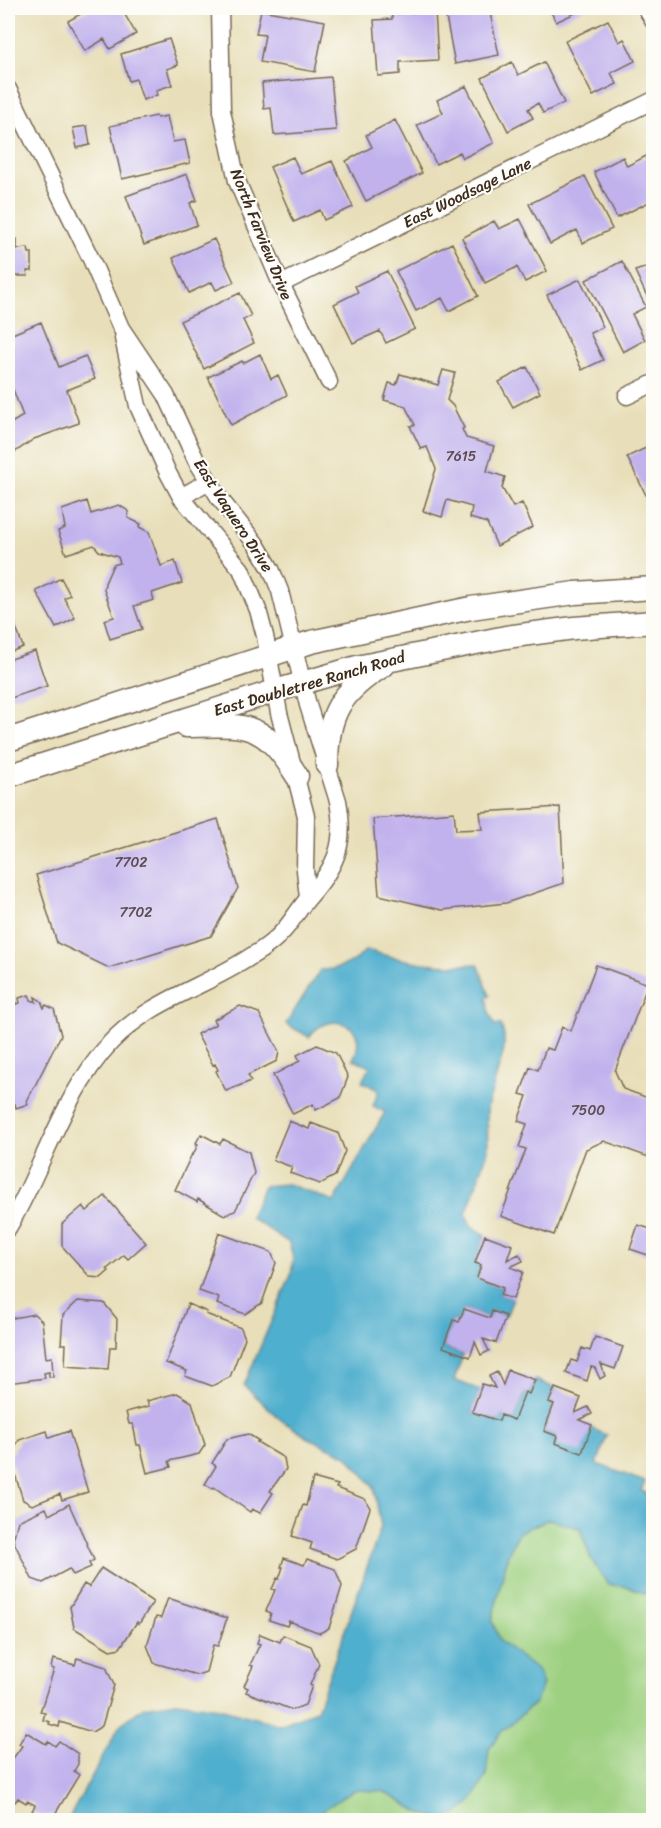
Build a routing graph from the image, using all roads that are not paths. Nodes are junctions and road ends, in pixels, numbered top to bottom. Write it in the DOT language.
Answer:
graph roads {
  1 [pos="218,8"];
  2 [pos="646,8"];
  3 [pos="654,22"];
  4 [pos="8,89"];
  5 [pos="654,100"];
  6 [pos="281,284"];
  7 [pos="121,328"];
  8 [pos="328,382"];
  9 [pos="654,383"];
  10 [pos="627,396"];
  11 [pos="209,481"];
  12 [pos="181,497"];
  13 [pos="245,530"];
  14 [pos="222,547"];
  15 [pos="654,588"];
  16 [pos="654,622"];
  17 [pos="294,647"];
  18 [pos="268,655"];
  19 [pos="399,657"];
  20 [pos="302,682"];
  21 [pos="275,690"];
  22 [pos="161,727"];
  23 [pos="8,740"];
  24 [pos="327,765"];
  25 [pos="8,776"];
  26 [pos="297,776"];
  27 [pos="308,898"];
  28 [pos="8,1228"];
  1 -- 6 [label="street, North Farview Drive"];
  2 -- 3 [label="street"];
  4 -- 7 [label="street, East Vaquero Drive"];
  5 -- 6 [label="street, East Woodsage Lane"];
  6 -- 8 [label="street, North Farview Drive"];
  7 -- 11 [label="street, East Vaquero Drive"];
  7 -- 12 [label="street, East Vaquero Drive"];
  9 -- 10 [label="street"];
  11 -- 12 [label="street"];
  11 -- 13 [label="street, East Vaquero Drive"];
  12 -- 14 [label="street, East Vaquero Drive"];
  13 -- 14 [label="street"];
  13 -- 17 [label="street, East Vaquero Drive"];
  14 -- 18 [label="street, East Vaquero Drive"];
  15 -- 17 [label="main road, East Doubletree Ranch Road"];
  16 -- 19 [label="main road, East Doubletree Ranch Road"];
  17 -- 18 [label="main road, East Doubletree Ranch Road"];
  17 -- 20 [label="street, East Vaquero Drive"];
  18 -- 21 [label="street, East Vaquero Drive"];
  18 -- 23 [label="main road, East Doubletree Ranch Road"];
  19 -- 20 [label="main road, East Doubletree Ranch Road"];
  19 -- 24 [label="main road"];
  20 -- 21 [label="main road, East Doubletree Ranch Road"];
  20 -- 24 [label="street, East Vaquero Drive"];
  21 -- 22 [label="main road, East Doubletree Ranch Road"];
  21 -- 26 [label="street, East Vaquero Drive"];
  22 -- 25 [label="main road, East Doubletree Ranch Road"];
  22 -- 26 [label="main road"];
  24 -- 27 [label="street, East Vaquero Drive"];
  26 -- 27 [label="street, East Vaquero Drive"];
  27 -- 28 [label="street, East Vaquero Drive"];
}
